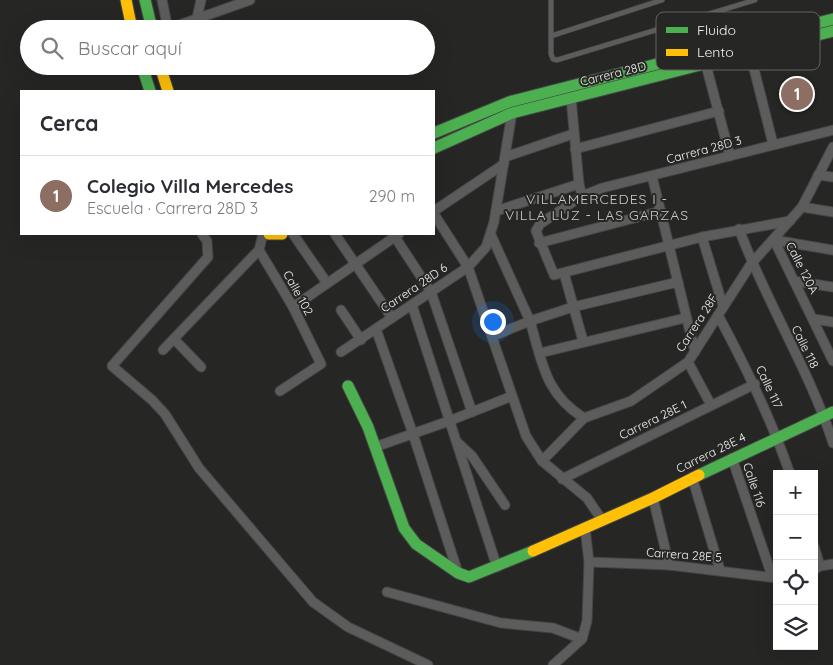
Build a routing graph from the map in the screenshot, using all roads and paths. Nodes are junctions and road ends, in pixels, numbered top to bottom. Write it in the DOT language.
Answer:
graph roads {
  1 [pos="126,0"];
  2 [pos="145,0"];
  3 [pos="162,0"];
  4 [pos="201,0"];
  5 [pos="250,0"];
  6 [pos="551,0"];
  7 [pos="662,0"];
  8 [pos="755,0"];
  9 [pos="715,12"];
  10 [pos="198,18"];
  11 [pos="833,19"];
  12 [pos="130,20"];
  13 [pos="150,20"];
  14 [pos="166,20"];
  15 [pos="193,20"];
  16 [pos="820,22"];
  17 [pos="656,30"];
  18 [pos="833,31"];
  19 [pos="820,34"];
  20 [pos="551,36"];
  21 [pos="656,64"];
  22 [pos="686,70"];
  23 [pos="707,70"];
  24 [pos="754,70"];
  25 [pos="145,75"];
  26 [pos="163,75"];
  27 [pos="150,90"];
  28 [pos="168,90"];
  29 [pos="571,98"];
  30 [pos="719,111"];
  31 [pos="512,113"];
  32 [pos="833,130"];
  33 [pos="435,134"];
  34 [pos="574,134"];
  35 [pos="773,144"];
  36 [pos="833,147"];
  37 [pos="435,148"];
  38 [pos="575,149"];
  39 [pos="730,156"];
  40 [pos="505,160"];
  41 [pos="818,175"];
  42 [pos="652,176"];
  43 [pos="833,178"];
  44 [pos="579,184"];
  45 [pos="582,196"];
  46 [pos="802,207"];
  47 [pos="435,211"];
  48 [pos="496,211"];
  49 [pos="660,211"];
  50 [pos="833,212"];
  51 [pos="435,214"];
  52 [pos="790,221"];
  53 [pos="738,229"];
  54 [pos="491,234"];
  55 [pos="203,235"];
  56 [pos="263,235"];
  57 [pos="294,235"];
  58 [pos="337,235"];
  59 [pos="396,235"];
  60 [pos="702,237"];
  61 [pos="774,240"];
  62 [pos="539,243"];
  63 [pos="671,246"];
  64 [pos="259,250"];
  65 [pos="833,250"];
  66 [pos="356,263"];
  67 [pos="751,264"];
  68 [pos="468,267"];
  69 [pos="564,273"];
  70 [pos="794,281"];
  71 [pos="678,282"];
  72 [pos="327,283"];
  73 [pos="833,287"];
  74 [pos="431,292"];
  75 [pos="412,305"];
  76 [pos="723,306"];
  77 [pos="293,307"];
  78 [pos="574,307"];
  79 [pos="341,310"];
  80 [pos="718,315"];
  81 [pos="392,318"];
  82 [pos="685,318"];
  83 [pos="814,319"];
  84 [pos="530,321"];
  85 [pos="833,322"];
  86 [pos="376,329"];
  87 [pos="493,336"];
  88 [pos="174,339"];
  89 [pos="361,340"];
  90 [pos="583,341"];
  91 [pos="163,350"];
  92 [pos="341,352"];
  93 [pos="695,352"];
  94 [pos="540,353"];
  95 [pos="833,361"];
  96 [pos="688,362"];
  97 [pos="201,367"];
  98 [pos="755,384"];
  99 [pos="348,386"];
  100 [pos="280,391"];
  101 [pos="512,396"];
  102 [pos="711,405"];
  103 [pos="472,412"];
  104 [pos="829,414"];
  105 [pos="584,418"];
  106 [pos="449,422"];
  107 [pos="414,434"];
  108 [pos="777,437"];
  109 [pos="456,441"];
  110 [pos="833,443"];
  111 [pos="376,447"];
  112 [pos="732,458"];
  113 [pos="542,461"];
  114 [pos="789,470"];
  115 [pos="692,477"];
  116 [pos="562,479"];
  117 [pos="652,498"];
  118 [pos="505,505"];
  119 [pos="602,520"];
  120 [pos="585,528"];
  121 [pos="589,562"];
  122 [pos="833,564"];
  123 [pos="669,565"];
  124 [pos="496,567"];
  125 [pos="818,568"];
  126 [pos="720,570"];
  127 [pos="458,573"];
  128 [pos="773,574"];
  129 [pos="773,577"];
  130 [pos="387,592"];
  131 [pos="582,639"];
  132 [pos="428,665"];
  133 [pos="553,665"];
  1 -- 12 [label="street"];
  2 -- 13 [label="street"];
  3 -- 14 [label="street"];
  4 -- 10 [label="street"];
  5 -- 10 [label="street"];
  6 -- 20 [label="lane"];
  7 -- 20 [label="lane"];
  8 -- 9 [label="lane"];
  10 -- 15 [label="street"];
  11 -- 16 [label="street, Carrera 28D"];
  17 -- 20 [label="lane"];
  18 -- 19 [label="street, Carrera 28D"];
  21 -- 33 [label="street, Carrera 28D"];
  22 -- 29 [label="street, Carrera 28D"];
  23 -- 30 [label="street"];
  24 -- 35 [label="street"];
  25 -- 27 [label="street"];
  26 -- 28 [label="street"];
  29 -- 31 [label="street, Carrera 28D"];
  29 -- 34 [label="street"];
  30 -- 38 [label="street"];
  30 -- 39 [label="street"];
  31 -- 37 [label="street, Carrera 28D"];
  31 -- 40 [label="street, Carrera 28D 6"];
  32 -- 35 [label="street, Carrera 28D 3"];
  34 -- 38 [label="street"];
  34 -- 40 [label="street"];
  35 -- 39 [label="street, Carrera 28D 3"];
  36 -- 41 [label="street"];
  38 -- 44 [label="street"];
  39 -- 42 [label="street, Carrera 28D 3"];
  40 -- 47 [label="street"];
  40 -- 48 [label="street, Carrera 28D 6"];
  41 -- 43 [label="street"];
  41 -- 46 [label="street"];
  42 -- 45 [label="street, Carrera 28D 3"];
  42 -- 49 [label="street"];
  44 -- 45 [label="street"];
  44 -- 48 [label="street"];
  45 -- 62 [label="street"];
  46 -- 50 [label="street"];
  46 -- 52 [label="street, Carrera 28F"];
  48 -- 54 [label="street, Carrera 28D 6"];
  49 -- 62 [label="street"];
  49 -- 63 [label="street"];
  51 -- 68 [label="street"];
  52 -- 53 [label="street"];
  52 -- 61 [label="street, Carrera 28F"];
  53 -- 60 [label="street"];
  53 -- 67 [label="street, Calle 118"];
  54 -- 68 [label="street, Carrera 28D 6"];
  54 -- 84 [label="street"];
  55 -- 132 [label="street"];
  56 -- 64 [label="street"];
  57 -- 72 [label="street"];
  58 -- 66 [label="street"];
  59 -- 66 [label="street"];
  59 -- 74 [label="street"];
  60 -- 63 [label="street"];
  60 -- 76 [label="street"];
  61 -- 65 [label="street"];
  61 -- 67 [label="street, Carrera 28F"];
  61 -- 70 [label="street, Calle 120A"];
  62 -- 69 [label="street"];
  63 -- 69 [label="street"];
  63 -- 71 [label="street"];
  64 -- 77 [label="street, Calle 102"];
  64 -- 88 [label="street"];
  66 -- 72 [label="street"];
  66 -- 81 [label="street"];
  67 -- 76 [label="street, Carrera 28F"];
  67 -- 104 [label="street, Calle 118"];
  68 -- 74 [label="street, Carrera 28D 6"];
  68 -- 87 [label="street"];
  69 -- 78 [label="street"];
  70 -- 73 [label="street"];
  70 -- 83 [label="street, Calle 120A"];
  71 -- 78 [label="street"];
  71 -- 82 [label="street"];
  72 -- 77 [label="street"];
  74 -- 75 [label="street, Carrera 28D 6"];
  74 -- 103 [label="street"];
  75 -- 81 [label="street, Carrera 28D 6"];
  75 -- 106 [label="street"];
  76 -- 80 [label="street, Carrera 28F"];
  77 -- 100 [label="street, Calle 102"];
  78 -- 84 [label="street"];
  78 -- 90 [label="street"];
  79 -- 89 [label="street"];
  80 -- 93 [label="street, Carrera 28F"];
  80 -- 98 [label="street, Calle 117"];
  81 -- 86 [label="street, Carrera 28D 6"];
  82 -- 90 [label="street"];
  82 -- 93 [label="street"];
  83 -- 85 [label="street"];
  83 -- 95 [label="street, Calle 120A"];
  84 -- 87 [label="street"];
  84 -- 94 [label="street"];
  86 -- 89 [label="street, Carrera 28D 6"];
  86 -- 107 [label="street"];
  87 -- 101 [label="street"];
  88 -- 91 [label="street"];
  88 -- 97 [label="street"];
  89 -- 92 [label="street, Carrera 28D 6"];
  90 -- 94 [label="street"];
  93 -- 96 [label="street, Carrera 28F"];
  94 -- 105 [label="street"];
  96 -- 102 [label="street"];
  96 -- 105 [label="street, Carrera 28F"];
  98 -- 102 [label="street, Carrera 28E 1"];
  98 -- 108 [label="street, Calle 117"];
  99 -- 111 [label="street"];
  101 -- 103 [label="street"];
  101 -- 113 [label="street"];
  102 -- 116 [label="street, Carrera 28E 1"];
  103 -- 106 [label="street"];
  104 -- 108 [label="street, Carrera 28E 4"];
  104 -- 110 [label="street, Calle 118"];
  105 -- 113 [label="street, Carrera 28F"];
  106 -- 107 [label="street"];
  106 -- 109 [label="street"];
  107 -- 111 [label="street"];
  107 -- 127 [label="street"];
  108 -- 112 [label="street, Carrera 28E 4"];
  108 -- 114 [label="street, Calle 117"];
  109 -- 118 [label="street"];
  109 -- 124 [label="street"];
  111 -- 127 [label="street"];
  112 -- 115 [label="street, Carrera 28E 4"];
  112 -- 128 [label="street, Calle 116"];
  113 -- 116 [label="street"];
  115 -- 117 [label="street, Carrera 28E 4"];
  115 -- 126 [label="street"];
  116 -- 119 [label="street"];
  117 -- 119 [label="street, Carrera 28E 4"];
  117 -- 123 [label="street"];
  119 -- 120 [label="street, Carrera 28E 4"];
  120 -- 121 [label="street"];
  120 -- 124 [label="street, Carrera 28E 4"];
  121 -- 123 [label="street, Carrera 28E 5"];
  121 -- 131 [label="street"];
  122 -- 125 [label="street"];
  123 -- 126 [label="street, Carrera 28E 5"];
  124 -- 127 [label="street, Carrera 28E 4"];
  126 -- 129 [label="street, Carrera 28E 5"];
  130 -- 131 [label="street"];
  131 -- 133 [label="street"];
}
